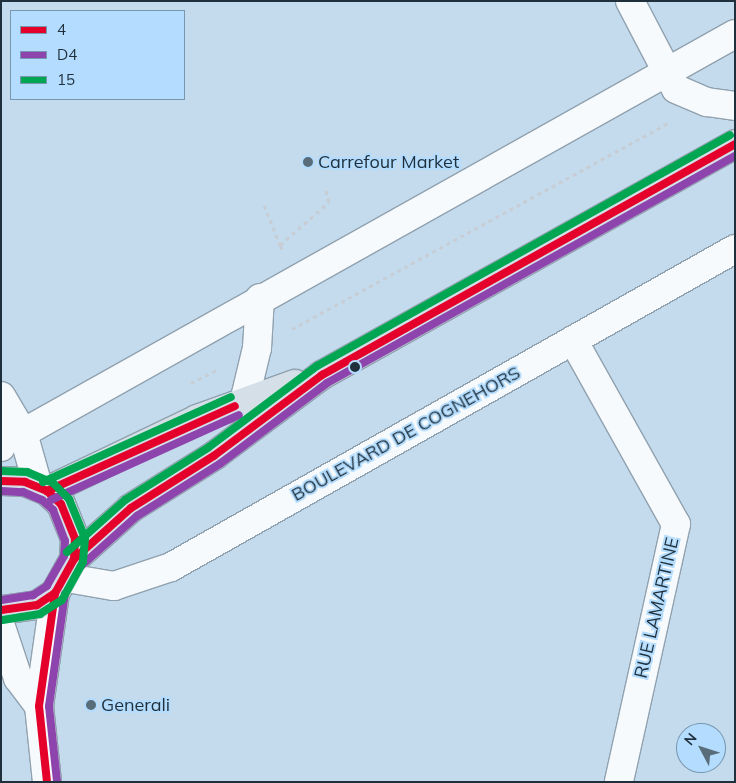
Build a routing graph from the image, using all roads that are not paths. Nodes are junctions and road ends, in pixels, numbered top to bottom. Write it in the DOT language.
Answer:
graph roads {
  1 [pos="630,1"];
  2 [pos="735,34"];
  3 [pos="668,71"];
  4 [pos="735,106"];
  5 [pos="735,144"];
  6 [pos="735,249"];
  7 [pos="260,298"];
  8 [pos="573,340"];
  9 [pos="322,375"];
  10 [pos="1,396"];
  11 [pos="244,402"];
  12 [pos="7,440"];
  13 [pos="1,481"];
  14 [pos="42,489"];
  15 [pos="65,577"];
  16 [pos="1,610"];
  17 [pos="1,627"];
  18 [pos="39,706"];
  19 [pos="47,782"];
  20 [pos="619,782"];
  1 -- 3 [label="street"];
  2 -- 3 [label="street"];
  3 -- 4 [label="street"];
  3 -- 7 [label="street"];
  5 -- 9 [label="main road"];
  6 -- 8 [label="street, BOULEVARD DE COGNEHORS"];
  7 -- 11 [label="street"];
  7 -- 12 [label="street"];
  8 -- 15 [label="street, BOULEVARD DE COGNEHORS"];
  8 -- 20 [label="street, RUE LAMARTINE"];
  9 -- 11 [label="main road"];
  9 -- 15 [label="main road"];
  10 -- 12 [label="street"];
  11 -- 14 [label="main road"];
  12 -- 14 [label="street"];
  13 -- 14 [label="main road"];
  14 -- 15 [label="main road"];
  15 -- 16 [label="main road"];
  15 -- 18 [label="street"];
  17 -- 18 [label="street"];
  18 -- 19 [label="street"];
}
